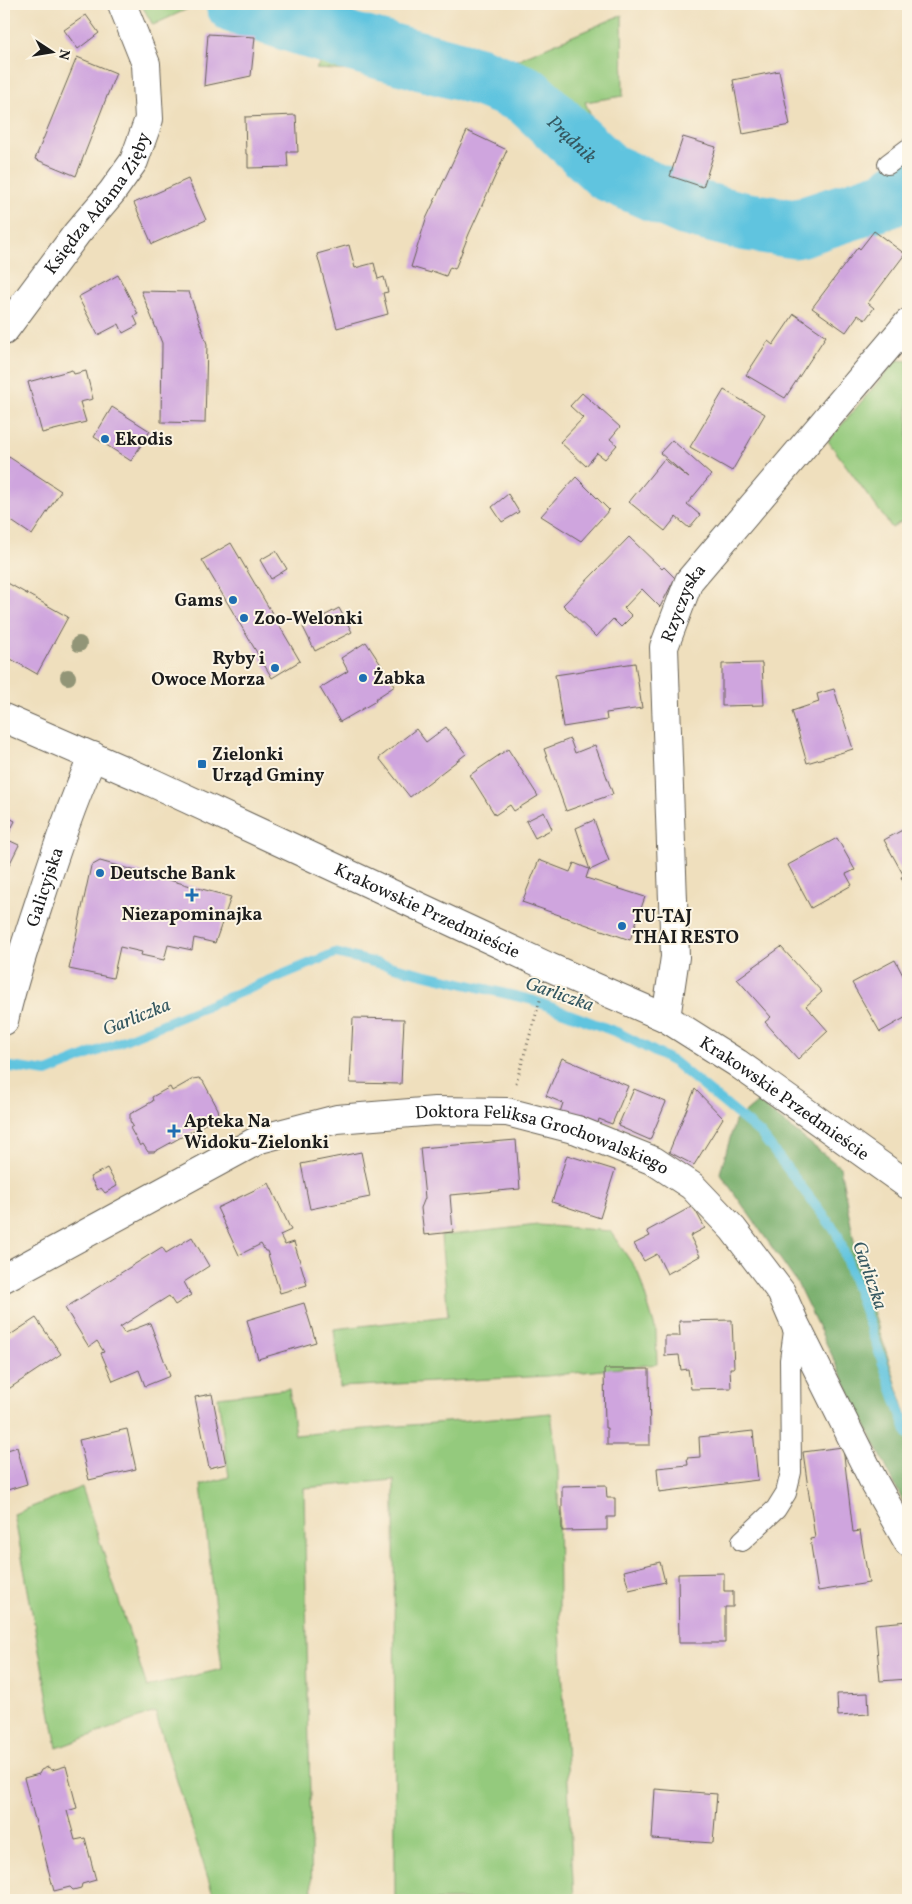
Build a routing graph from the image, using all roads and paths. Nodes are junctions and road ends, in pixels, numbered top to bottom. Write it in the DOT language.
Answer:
graph roads {
  1 [pos="122,4"];
  2 [pos="908,149"];
  3 [pos="888,164"];
  4 [pos="908,323"];
  5 [pos="4,331"];
  6 [pos="4,718"];
  7 [pos="93,756"];
  8 [pos="543,989"];
  9 [pos="6,1010"];
  10 [pos="666,1018"];
  11 [pos="507,1112"];
  12 [pos="908,1185"];
  13 [pos="4,1278"];
  14 [pos="795,1324"];
  15 [pos="742,1541"];
  16 [pos="908,1542"];
  1 -- 5 [label="street, Księdza Adama Zięby"];
  2 -- 3 [label="lane"];
  4 -- 10 [label="street, Rzyczyska"];
  6 -- 7 [label="street, Krakowskie Przedmieście"];
  7 -- 9 [label="street, Galicyjska"];
  7 -- 10 [label="street, Krakowskie Przedmieście"];
  8 -- 11 [label="path"];
  10 -- 12 [label="street, Krakowskie Przedmieście"];
  11 -- 13 [label="street, Doktora Feliksa Grochowalskiego"];
  11 -- 14 [label="street, Doktora Feliksa Grochowalskiego"];
  14 -- 15 [label="lane"];
  14 -- 16 [label="street, Doktora Feliksa Grochowalskiego"];
}
